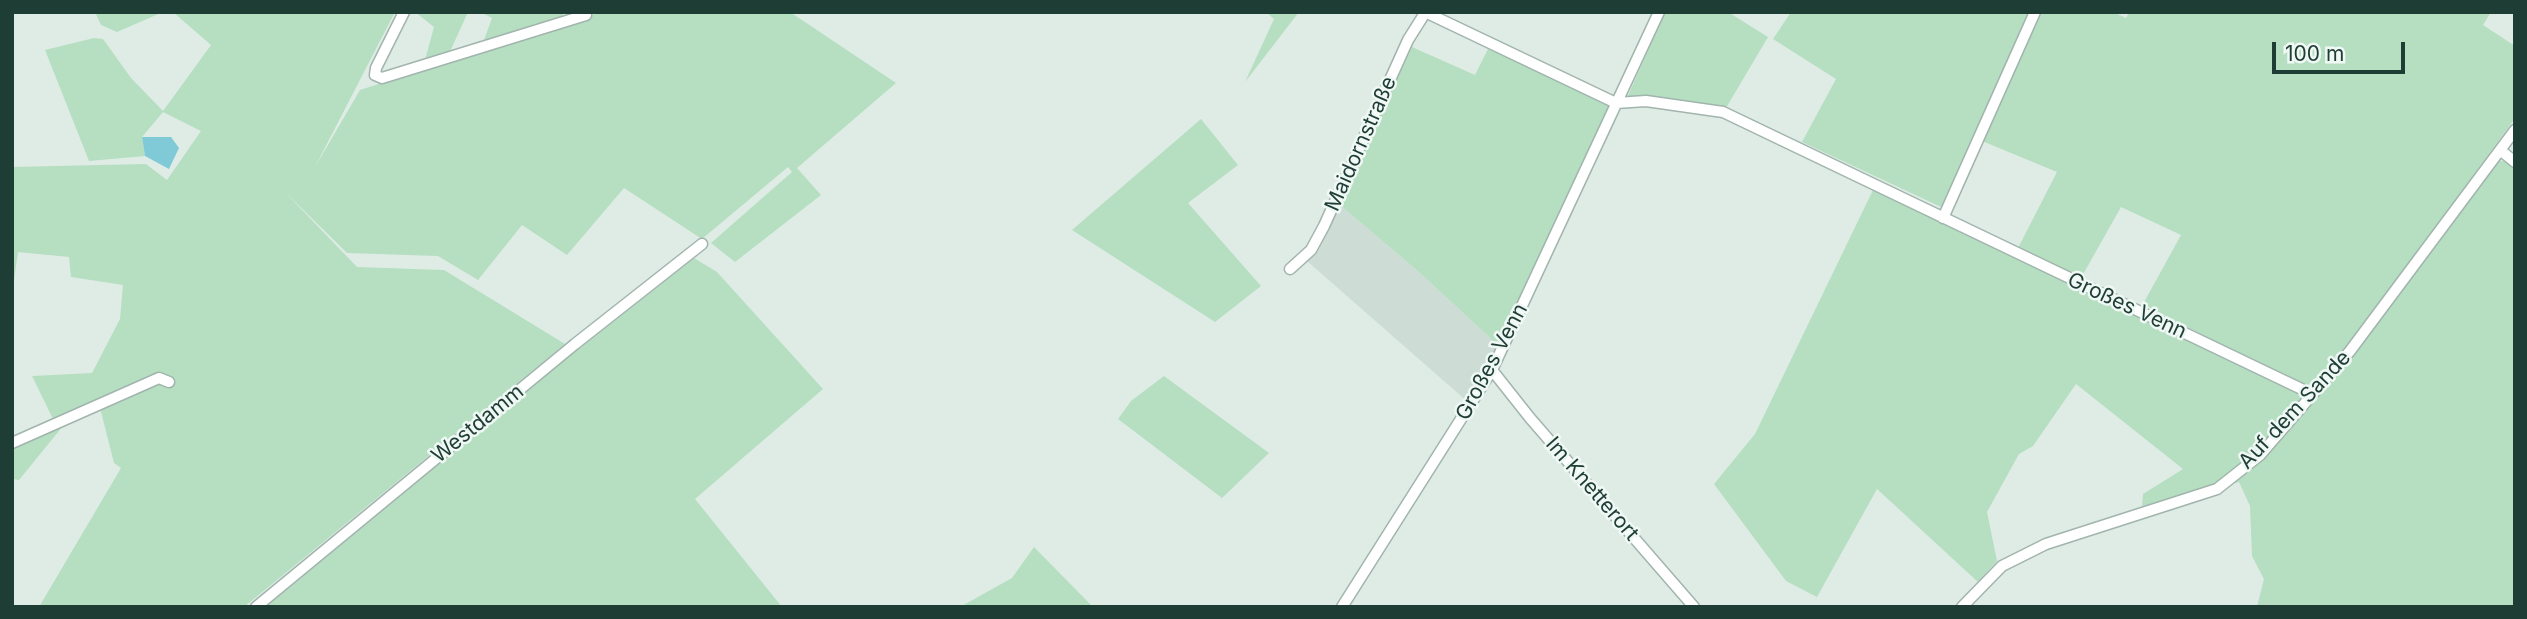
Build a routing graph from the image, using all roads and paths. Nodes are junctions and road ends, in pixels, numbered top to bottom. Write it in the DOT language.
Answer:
graph roads {
  1 [pos="404,12"];
  2 [pos="1425,12"];
  3 [pos="1659,12"];
  4 [pos="2035,12"];
  5 [pos="586,15"];
  6 [pos="1616,103"];
  7 [pos="2515,130"];
  8 [pos="2500,150"];
  9 [pos="2515,162"];
  10 [pos="1943,218"];
  11 [pos="702,244"];
  12 [pos="1290,269"];
  13 [pos="1492,370"];
  14 [pos="169,382"];
  15 [pos="2312,394"];
  16 [pos="12,443"];
  17 [pos="256,607"];
  18 [pos="1342,607"];
  19 [pos="1694,607"];
  20 [pos="1962,607"];
  1 -- 5 [label="street"];
  2 -- 6 [label="street, Maidornstraße"];
  2 -- 12 [label="street, Maidornstraße"];
  3 -- 6 [label="street, Großes Venn"];
  4 -- 10 [label="street"];
  6 -- 10 [label="street, Großes Venn"];
  6 -- 13 [label="street, Großes Venn"];
  7 -- 8 [label="street, Auf dem Sande"];
  8 -- 9 [label="street"];
  8 -- 15 [label="street, Auf dem Sande"];
  10 -- 15 [label="street, Großes Venn"];
  11 -- 17 [label="street, Westdamm"];
  13 -- 18 [label="street, Großes Venn"];
  13 -- 19 [label="street, Im Knetterort"];
  14 -- 16 [label="street"];
  15 -- 20 [label="street, Auf dem Sande"];
}
